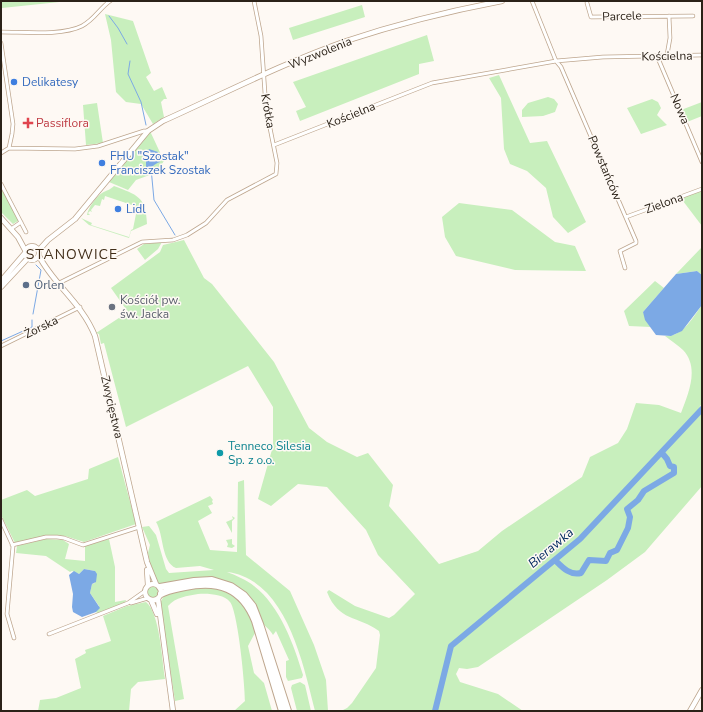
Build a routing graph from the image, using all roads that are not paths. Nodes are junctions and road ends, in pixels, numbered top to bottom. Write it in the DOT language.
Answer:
graph roads {
  1 [pos="110,1"];
  2 [pos="255,1"];
  3 [pos="502,1"];
  4 [pos="532,1"];
  5 [pos="587,3"];
  6 [pos="669,16"];
  7 [pos="693,16"];
  8 [pos="1,32"];
  9 [pos="1,43"];
  10 [pos="667,55"];
  11 [pos="702,55"];
  12 [pos="657,56"];
  13 [pos="556,61"];
  14 [pos="263,76"];
  15 [pos="148,131"];
  16 [pos="274,145"];
  17 [pos="9,148"];
  18 [pos="1,153"];
  19 [pos="702,162"];
  20 [pos="1,184"];
  21 [pos="702,189"];
  22 [pos="626,217"];
  23 [pos="1,218"];
  24 [pos="21,222"];
  25 [pos="11,229"];
  26 [pos="26,232"];
  27 [pos="18,237"];
  28 [pos="30,246"];
  29 [pos="25,252"];
  30 [pos="37,253"];
  31 [pos="28,258"];
  32 [pos="625,268"];
  33 [pos="1,281"];
  34 [pos="60,283"];
  35 [pos="1,287"];
  36 [pos="80,307"];
  37 [pos="1,346"];
  38 [pos="1,520"];
  39 [pos="139,527"];
  40 [pos="12,545"];
  41 [pos="147,562"];
  42 [pos="148,585"];
  43 [pos="145,591"];
  44 [pos="159,591"];
  45 [pos="150,599"];
  46 [pos="128,603"];
  47 [pos="160,621"];
  48 [pos="48,634"];
  49 [pos="14,638"];
  50 [pos="702,690"];
  51 [pos="173,711"];
  52 [pos="282,711"];
  53 [pos="288,711"];
  54 [pos="690,711"];
  1 -- 8 [label="street"];
  2 -- 14 [label="street, Krótka"];
  3 -- 14 [label="main road, Wyzwolenia"];
  4 -- 13 [label="street, Powstańców"];
  5 -- 6 [label="street, Parcele"];
  6 -- 7 [label="street, Parcele"];
  6 -- 10 [label="street"];
  9 -- 17 [label="street"];
  10 -- 11 [label="street, Kościelna"];
  10 -- 12 [label="street, Kościelna"];
  12 -- 13 [label="street, Kościelna"];
  12 -- 19 [label="street, Nowa"];
  13 -- 16 [label="street, Kościelna"];
  13 -- 22 [label="street, Powstańców"];
  14 -- 15 [label="main road, Wyzwolenia"];
  14 -- 16 [label="street, Krótka"];
  15 -- 17 [label="street, Wyzwolenia"];
  15 -- 30 [label="main road, Wyzwolenia"];
  16 -- 34 [label="street"];
  17 -- 18 [label="street"];
  20 -- 24 [label="street"];
  21 -- 22 [label="street, Zielona"];
  22 -- 32 [label="street, Powstańców"];
  23 -- 25 [label="main road"];
  24 -- 25 [label="street"];
  24 -- 26 [label="street"];
  25 -- 27 [label="main road"];
  27 -- 28 [label="main road"];
  27 -- 29 [label="main road"];
  28 -- 29 [label="main road"];
  28 -- 30 [label="main road"];
  29 -- 31 [label="main road"];
  29 -- 33 [label="main road"];
  30 -- 31 [label="main road"];
  30 -- 34 [label="main road, Zwycięstwa"];
  31 -- 35 [label="main road"];
  34 -- 36 [label="main road, Zwycięstwa"];
  36 -- 37 [label="street, Żorska"];
  36 -- 39 [label="main road, Zwycięstwa"];
  38 -- 40 [label="street"];
  39 -- 40 [label="street"];
  39 -- 41 [label="main road, Zwycięstwa"];
  40 -- 49 [label="street"];
  41 -- 42 [label="main road, Zwycięstwa"];
  41 -- 44 [label="main road, Zwycięstwa"];
  42 -- 43 [label="main road"];
  42 -- 44 [label="main road"];
  43 -- 45 [label="main road, Zwycięstwa"];
  43 -- 46 [label="street"];
  44 -- 45 [label="main road"];
  44 -- 47 [label="main road, Zwycięstwa"];
  44 -- 52 [label="highway"];
  44 -- 53 [label="highway"];
  45 -- 46 [label="street"];
  45 -- 47 [label="main road, Zwycięstwa"];
  46 -- 48 [label="street"];
  47 -- 51 [label="main road, Zwycięstwa"];
  50 -- 54 [label="main road"];
}
